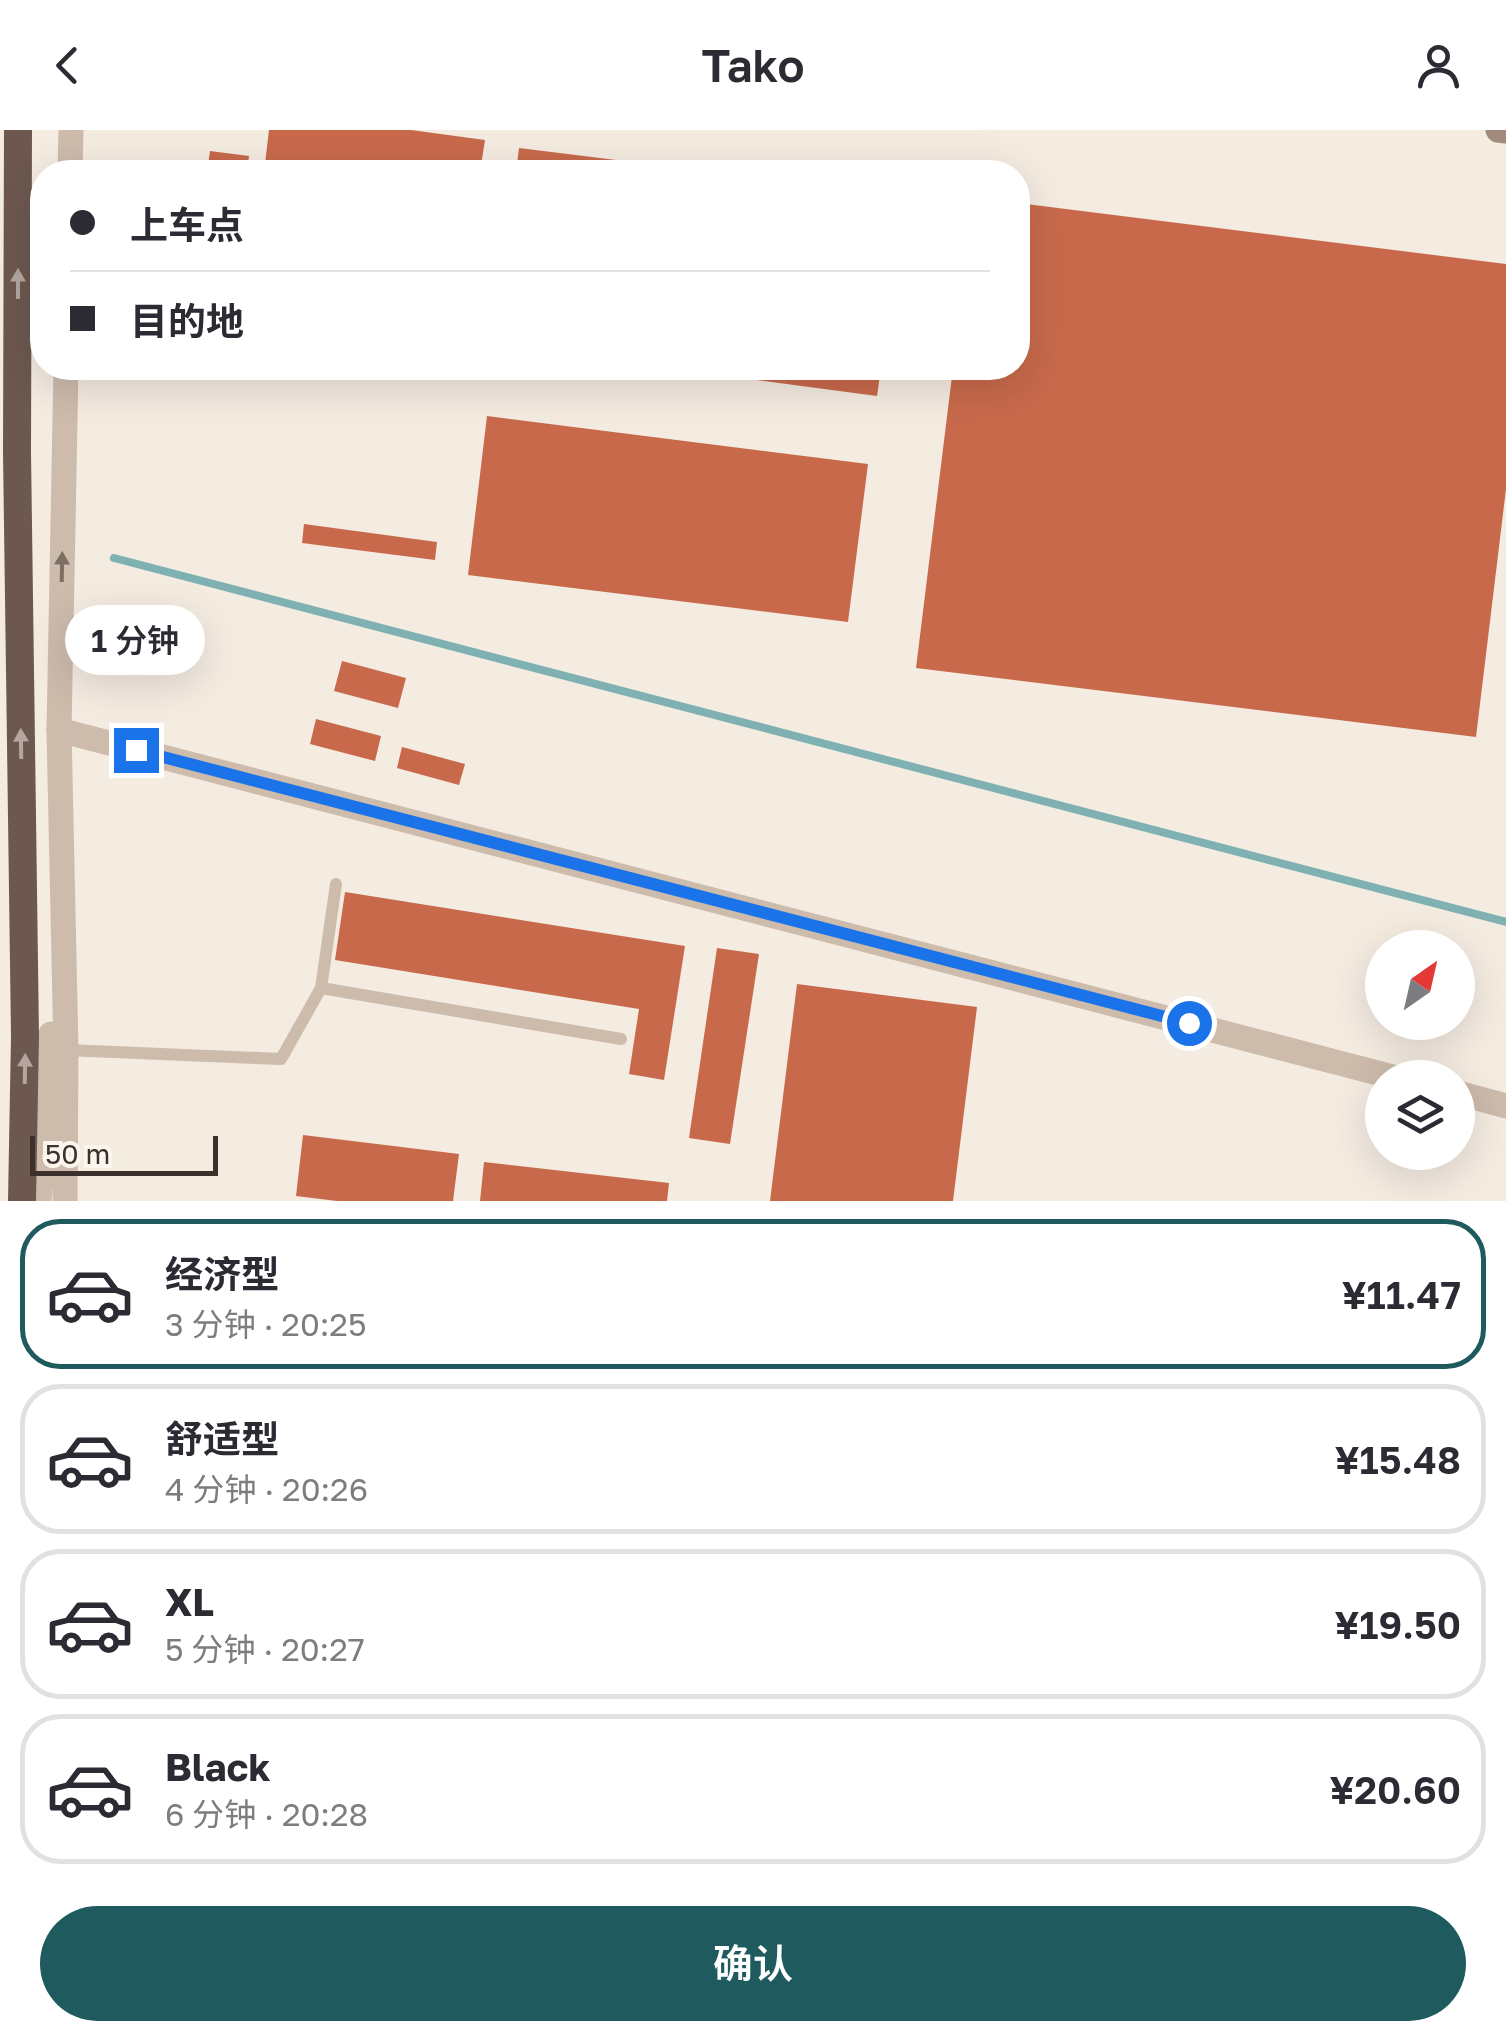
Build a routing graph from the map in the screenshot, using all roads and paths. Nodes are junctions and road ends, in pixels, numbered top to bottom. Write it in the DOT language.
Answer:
graph roads {
  1 [pos="18,130"];
  2 [pos="71,130"];
  3 [pos="1498,130"];
  4 [pos="1506,131"];
  5 [pos="70,160"];
  6 [pos="66,380"];
  7 [pos="59,730"];
  8 [pos="336,884"];
  9 [pos="63,909"];
  10 [pos="321,988"];
  11 [pos="621,1039"];
  12 [pos="66,1050"];
  13 [pos="1365,1069"];
  14 [pos="1475,1098"];
  15 [pos="1506,1106"];
  16 [pos="22,1201"];
  17 [pos="39,1201"];
  18 [pos="65,1201"];
  16 -- 1 [label="highway, one-way"];
  2 -- 5 [label="street"];
  3 -- 4 [label="main road"];
  7 -- 6 [label="street, one-way"];
  7 -- 9 [label="street"];
  7 -- 13 [label="street"];
  8 -- 10 [label="lane"];
  9 -- 12 [label="street"];
  9 -- 17 [label="street"];
  10 -- 11 [label="lane"];
  10 -- 12 [label="lane"];
  12 -- 18 [label="street"];
  14 -- 15 [label="street"];
}
